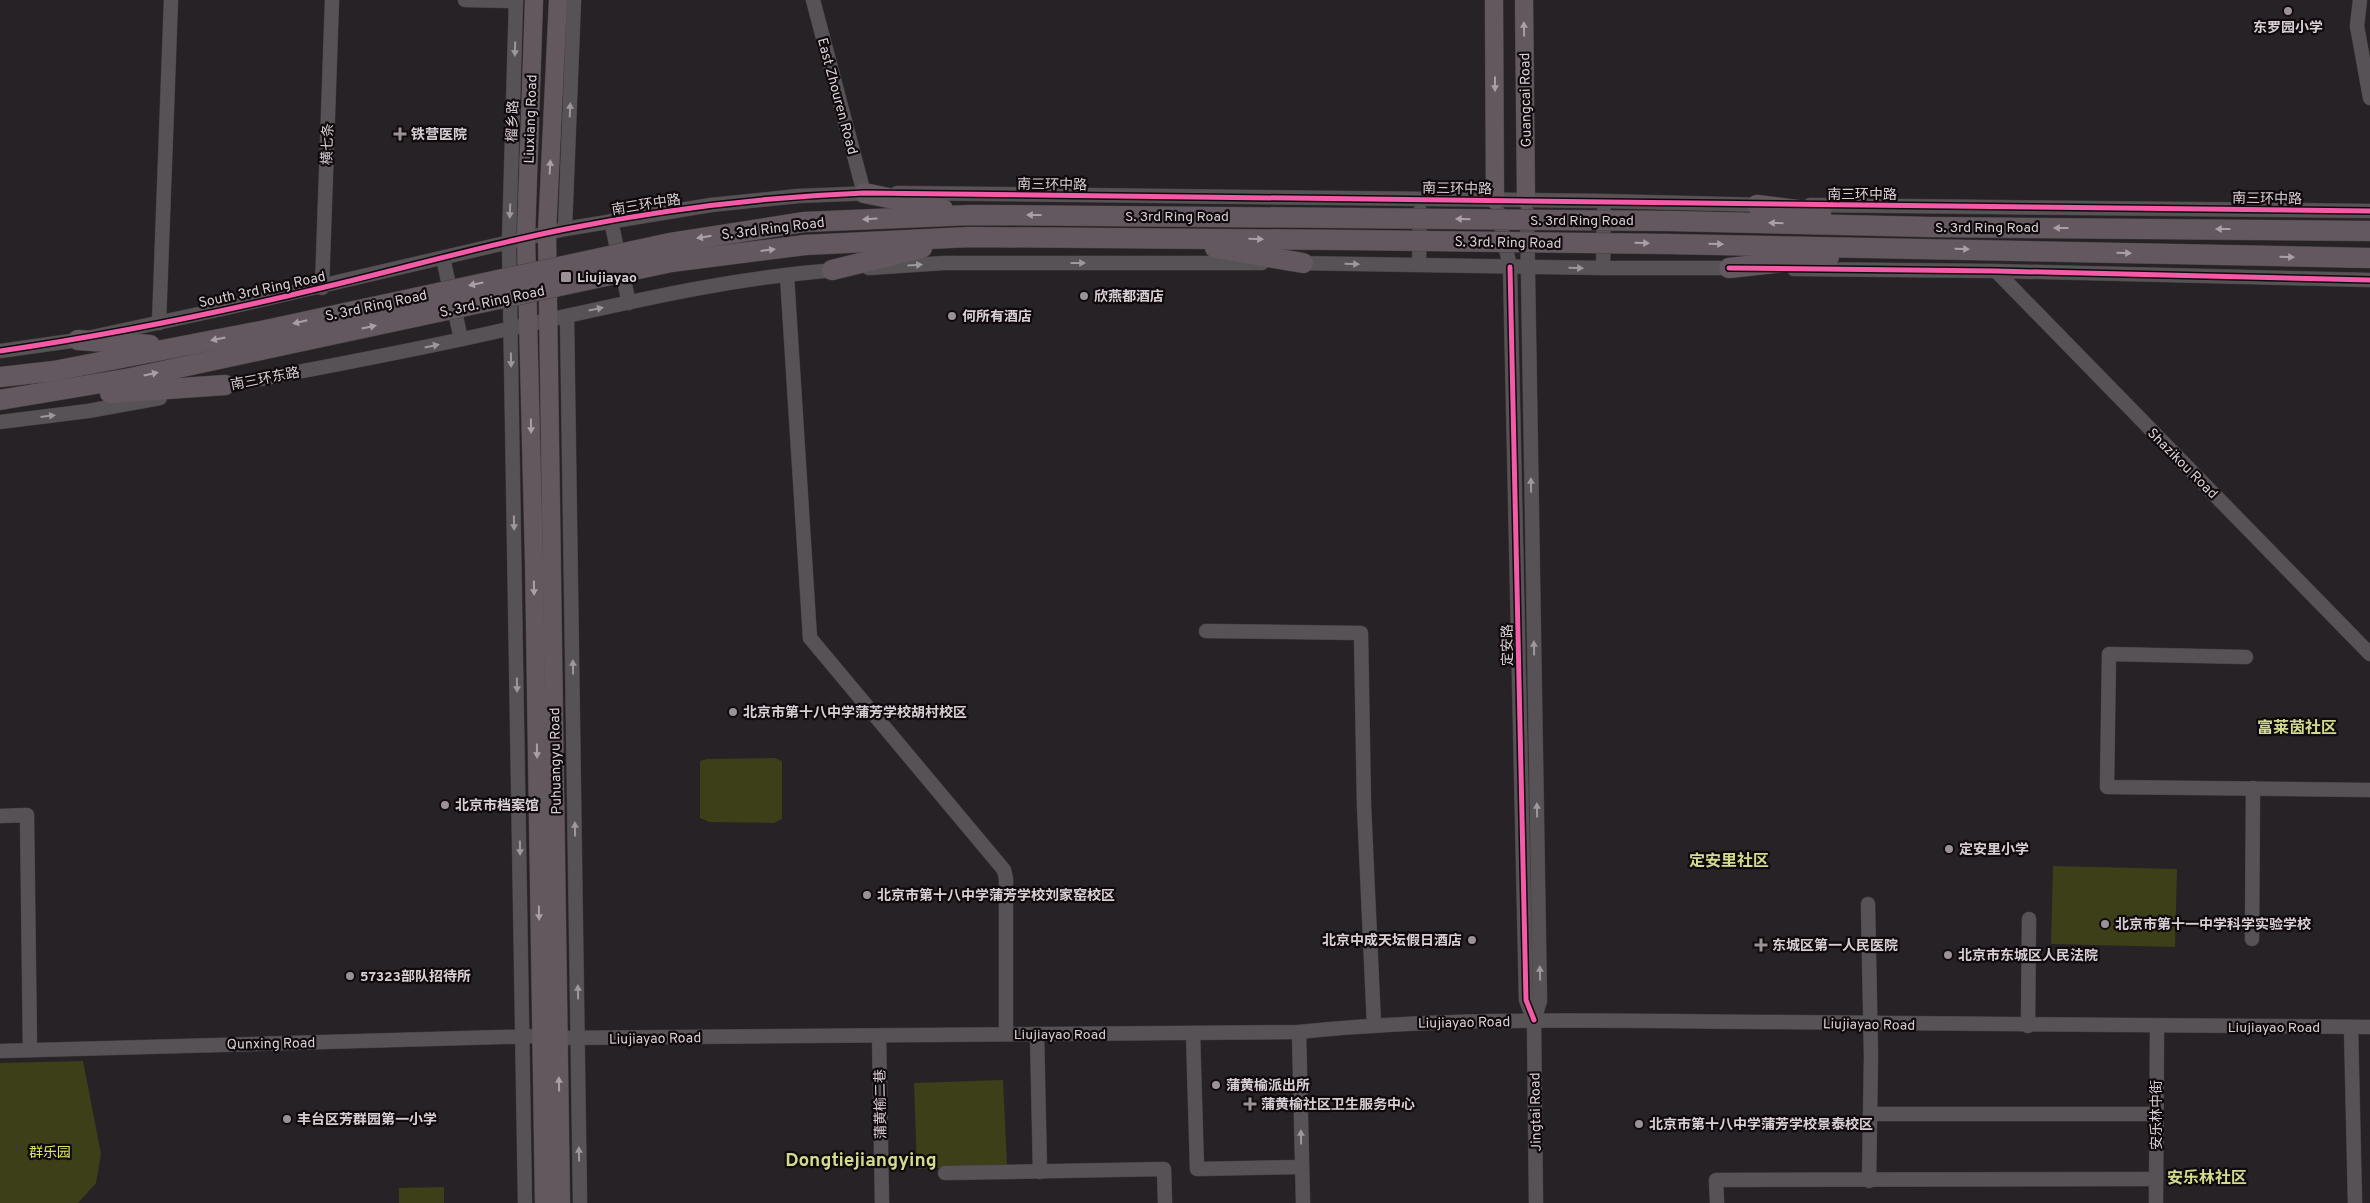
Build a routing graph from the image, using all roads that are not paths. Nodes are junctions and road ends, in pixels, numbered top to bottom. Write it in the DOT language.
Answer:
graph roads {
  1 [pos="170,0"];
  2 [pos="332,0"];
  3 [pos="465,0"];
  4 [pos="534,0"];
  5 [pos="558,0"];
  6 [pos="574,0"];
  7 [pos="813,0"];
  8 [pos="1494,0"];
  9 [pos="1524,0"];
  10 [pos="2360,0"];
  11 [pos="516,1"];
  12 [pos="2370,98"];
  13 [pos="864,193"];
  14 [pos="1420,199"];
  15 [pos="1495,200"];
  16 [pos="1526,200"];
  17 [pos="1604,201"];
  18 [pos="1757,205"];
  19 [pos="2370,211"];
  20 [pos="972,215"];
  21 [pos="611,221"];
  22 [pos="2370,222"];
  23 [pos="1930,227"];
  24 [pos="565,229"];
  25 [pos="2325,230"];
  26 [pos="2370,231"];
  27 [pos="547,233"];
  28 [pos="970,236"];
  29 [pos="1154,237"];
  30 [pos="526,238"];
  31 [pos="1349,240"];
  32 [pos="509,242"];
  33 [pos="1667,244"];
  34 [pos="804,245"];
  35 [pos="1913,248"];
  36 [pos="443,258"];
  37 [pos="2326,258"];
  38 [pos="2370,258"];
  39 [pos="1303,263"];
  40 [pos="1419,265"];
  41 [pos="1510,267"];
  42 [pos="1528,267"];
  43 [pos="2370,267"];
  44 [pos="1603,268"];
  45 [pos="1729,268"];
  46 [pos="832,270"];
  47 [pos="1996,271"];
  48 [pos="787,276"];
  49 [pos="2370,280"];
  50 [pos="322,288"];
  51 [pos="629,303"];
  52 [pos="567,316"];
  53 [pos="548,320"];
  54 [pos="159,323"];
  55 [pos="529,324"];
  56 [pos="511,328"];
  57 [pos="268,339"];
  58 [pos="78,340"];
  59 [pos="461,340"];
  60 [pos="177,347"];
  61 [pos="0,351"];
  62 [pos="0,377"];
  63 [pos="225,385"];
  64 [pos="5,400"];
  65 [pos="0,422"];
  66 [pos="1206,632"];
  67 [pos="2370,654"];
  68 [pos="2246,658"];
  69 [pos="573,694"];
  70 [pos="554,709"];
  71 [pos="2252,788"];
  72 [pos="2370,790"];
  73 [pos="0,816"];
  74 [pos="1868,904"];
  75 [pos="2029,920"];
  76 [pos="2252,939"];
  77 [pos="1534,1020"];
  78 [pos="1870,1023"];
  79 [pos="1374,1024"];
  80 [pos="2028,1026"];
  81 [pos="2156,1026"];
  82 [pos="2351,1027"];
  83 [pos="2370,1027"];
  84 [pos="1298,1032"];
  85 [pos="1193,1033"];
  86 [pos="1006,1034"];
  87 [pos="1037,1034"];
  88 [pos="879,1036"];
  89 [pos="523,1037"];
  90 [pos="550,1037"];
  91 [pos="578,1038"];
  92 [pos="30,1050"];
  93 [pos="0,1051"];
  94 [pos="1870,1114"];
  95 [pos="2156,1114"];
  96 [pos="1302,1168"];
  97 [pos="1040,1172"];
  98 [pos="945,1174"];
  99 [pos="2156,1178"];
  100 [pos="1869,1181"];
  101 [pos="526,1203"];
  102 [pos="544,1203"];
  103 [pos="561,1203"];
  104 [pos="580,1203"];
  105 [pos="882,1203"];
  106 [pos="1165,1203"];
  107 [pos="1303,1203"];
  108 [pos="1536,1203"];
  109 [pos="1717,1203"];
  110 [pos="2156,1203"];
  111 [pos="2355,1203"];
  1 -- 54 [label="street"];
  2 -- 50 [label="street, 横七条"];
  3 -- 11 [label="street"];
  4 -- 30 [label="main road, Liuxiang Road"];
  27 -- 5 [label="main road, Liuxiang Road, one-way"];
  24 -- 6 [label="street, one-way"];
  7 -- 13 [label="street, East Zhouren Road"];
  8 -- 15 [label="main road, one-way"];
  16 -- 9 [label="main road, Guangcai Road, one-way"];
  10 -- 12 [label="street"];
  11 -- 32 [label="street, 榴乡路, one-way"];
  13 -- 14 [label="street, 南三环中路"];
  13 -- 20 [label="highway"];
  13 -- 21 [label="street, 南三环中路"];
  14 -- 15 [label="street, 南三环中路"];
  14 -- 40 [label="street"];
  15 -- 16 [label="street, 南三环中路"];
  15 -- 41 [label="street, 定安路"];
  16 -- 17 [label="street, 南三环中路"];
  16 -- 42 [label="street, 定安路"];
  17 -- 18 [label="street, 南三环中路"];
  17 -- 44 [label="street"];
  18 -- 19 [label="street, 南三环中路"];
  18 -- 23 [label="highway"];
  23 -- 20 [label="highway, S. 3rd Ring Road, one-way, bridge"];
  20 -- 57 [label="highway, S. 3rd Ring Road, one-way, bridge"];
  21 -- 24 [label="street, 南三环中路"];
  21 -- 51 [label="street"];
  22 -- 25 [label="highway"];
  25 -- 23 [label="highway, S. 3rd Ring Road, one-way"];
  24 -- 27 [label="street, 南三环中路"];
  25 -- 26 [label="highway, S. 3rd Ring Road"];
  27 -- 30 [label="street, 南三环中路"];
  27 -- 53 [label="main road, Liuxiang Road"];
  28 -- 29 [label="highway, S. 3rd Ring Road"];
  28 -- 34 [label="highway, S. 3rd Ring Road"];
  28 -- 46 [label="highway"];
  29 -- 31 [label="highway, S. 3rd Ring Road, one-way"];
  29 -- 39 [label="highway"];
  30 -- 32 [label="street, South 3rd Ring Road"];
  30 -- 55 [label="main road, Liuxiang Road"];
  31 -- 33 [label="highway, S. 3rd. Ring Road, one-way, bridge"];
  32 -- 36 [label="street, South 3rd Ring Road"];
  32 -- 56 [label="street, 榴乡路"];
  33 -- 35 [label="highway, S. 3rd Ring Road, one-way"];
  57 -- 34 [label="highway, S. 3rd. Ring Road, one-way, bridge"];
  35 -- 37 [label="highway, S. 3rd Ring Road, one-way"];
  35 -- 45 [label="highway"];
  36 -- 50 [label="street, South 3rd Ring Road"];
  36 -- 59 [label="street"];
  37 -- 38 [label="highway, S. 3rd Ring Road"];
  37 -- 43 [label="highway"];
  39 -- 40 [label="street, one-way"];
  46 -- 39 [label="street, one-way"];
  40 -- 41 [label="street"];
  41 -- 42 [label="street"];
  41 -- 77 [label="street, 定安路"];
  42 -- 44 [label="street, one-way"];
  77 -- 42 [label="street, 定安路, one-way"];
  44 -- 45 [label="street"];
  45 -- 47 [label="street"];
  46 -- 48 [label="street"];
  47 -- 49 [label="street"];
  47 -- 67 [label="street, Shazikou Road"];
  48 -- 51 [label="street"];
  48 -- 86 [label="street"];
  50 -- 54 [label="street, South 3rd Ring Road"];
  52 -- 51 [label="street, one-way"];
  52 -- 53 [label="street"];
  69 -- 52 [label="street, one-way"];
  53 -- 55 [label="street, 南三环东路"];
  53 -- 70 [label="main road, Puhuangyu Road"];
  54 -- 58 [label="street, South 3rd Ring Road"];
  55 -- 56 [label="street, 南三环东路"];
  55 -- 90 [label="main road, Puhuangyu Road, one-way"];
  56 -- 59 [label="street, 南三环东路"];
  56 -- 89 [label="street, 榴乡路, one-way"];
  57 -- 60 [label="highway, S. 3rd Ring Road, one-way"];
  64 -- 57 [label="highway, S. 3rd Ring Road, one-way"];
  58 -- 60 [label="highway"];
  58 -- 61 [label="street, South 3rd Ring Road"];
  63 -- 59 [label="street, 南三环东路, one-way"];
  60 -- 62 [label="highway, S. 3rd Ring Road"];
  63 -- 64 [label="highway"];
  65 -- 63 [label="street, 南三环东路, one-way"];
  66 -- 79 [label="street"];
  68 -- 71 [label="street"];
  69 -- 70 [label="street"];
  91 -- 69 [label="street, one-way"];
  70 -- 90 [label="main road, Puhuangyu Road"];
  71 -- 72 [label="street"];
  71 -- 76 [label="street"];
  73 -- 92 [label="street"];
  74 -- 78 [label="street"];
  75 -- 80 [label="street"];
  77 -- 78 [label="street, Liujiayao Road"];
  77 -- 79 [label="street, Liujiayao Road"];
  77 -- 108 [label="street, Jingtai Road"];
  78 -- 80 [label="street, Liujiayao Road"];
  78 -- 94 [label="street"];
  79 -- 84 [label="street, Liujiayao Road"];
  80 -- 81 [label="street, Liujiayao Road"];
  81 -- 82 [label="street, Liujiayao Road"];
  81 -- 95 [label="street, 安乐林中街"];
  82 -- 83 [label="street, Liujiayao Road"];
  82 -- 111 [label="street"];
  84 -- 85 [label="street, Liujiayao Road"];
  96 -- 84 [label="street, one-way"];
  85 -- 87 [label="street, Liujiayao Road"];
  85 -- 96 [label="street"];
  86 -- 87 [label="street, Liujiayao Road"];
  86 -- 88 [label="street, Liujiayao Road"];
  87 -- 97 [label="street"];
  88 -- 91 [label="street, Liujiayao Road"];
  88 -- 105 [label="street, 蒲黄榆二巷"];
  89 -- 90 [label="street, Qunxing Road"];
  89 -- 92 [label="street, Qunxing Road"];
  89 -- 101 [label="street, 榴乡路"];
  90 -- 91 [label="street, Liujiayao Road"];
  90 -- 102 [label="main road, Puhuangyu Road"];
  103 -- 90 [label="main road, Puhuangyu Road, one-way"];
  104 -- 91 [label="street, one-way"];
  92 -- 93 [label="street, Qunxing Road"];
  94 -- 95 [label="street"];
  94 -- 100 [label="street"];
  95 -- 99 [label="street, 安乐林中街"];
  96 -- 107 [label="street"];
  97 -- 98 [label="street"];
  97 -- 106 [label="street"];
  99 -- 100 [label="street"];
  99 -- 110 [label="street, 安乐林中街"];
  100 -- 109 [label="street"];
}
